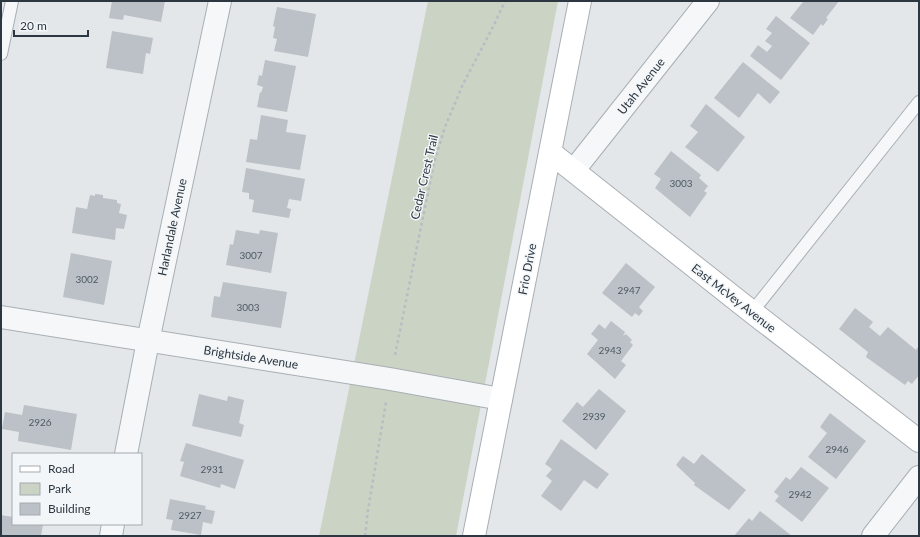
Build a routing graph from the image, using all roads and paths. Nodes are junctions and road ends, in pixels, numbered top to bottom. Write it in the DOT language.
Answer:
graph roads {
  1 [pos="12,1"];
  2 [pos="220,1"];
  3 [pos="505,1"];
  4 [pos="580,1"];
  5 [pos="708,1"];
  6 [pos="1,54"];
  7 [pos="919,102"];
  8 [pos="551,153"];
  9 [pos="574,170"];
  10 [pos="752,312"];
  11 [pos="1,317"];
  12 [pos="148,341"];
  13 [pos="394,361"];
  14 [pos="387,398"];
  15 [pos="501,399"];
  16 [pos="919,442"];
  17 [pos="126,453"];
  18 [pos="919,477"];
  19 [pos="113,525"];
  20 [pos="110,536"];
  21 [pos="365,536"];
  22 [pos="474,536"];
  23 [pos="873,536"];
  1 -- 6 [label="lane"];
  2 -- 12 [label="street, Harlandale Avenue"];
  3 -- 13 [label="path, Cedar Crest Trail"];
  4 -- 8 [label="street, Frio Drive"];
  5 -- 9 [label="street, Utah Avenue"];
  7 -- 10 [label="lane"];
  8 -- 9 [label="street, East McVey Avenue"];
  8 -- 15 [label="street, Frio Drive"];
  9 -- 10 [label="street, East McVey Avenue"];
  10 -- 16 [label="street, East McVey Avenue"];
  11 -- 12 [label="street, Brightside Avenue"];
  12 -- 15 [label="street, Brightside Avenue"];
  12 -- 17 [label="street, Harlandale Avenue"];
  14 -- 21 [label="path"];
  15 -- 22 [label="street, Frio Drive"];
  18 -- 23 [label="street"];
  19 -- 20 [label="street"];
}
